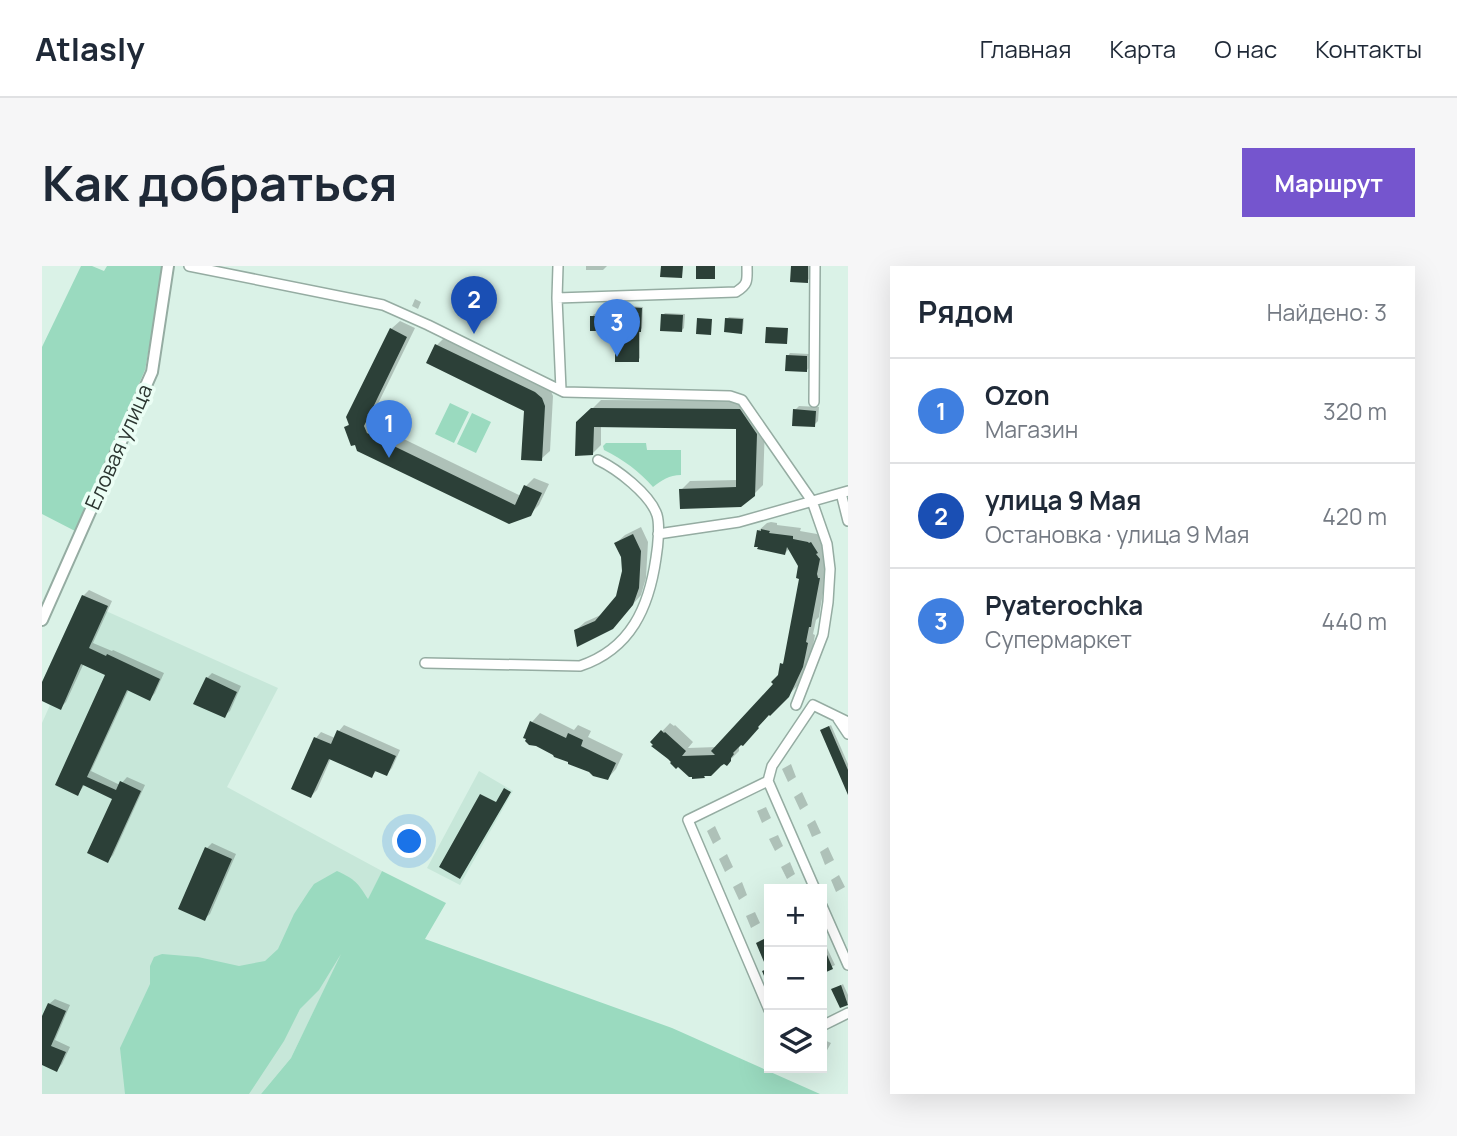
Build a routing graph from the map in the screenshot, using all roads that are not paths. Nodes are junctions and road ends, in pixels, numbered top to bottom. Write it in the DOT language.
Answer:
graph roads {
  1 [pos="168,266"];
  2 [pos="189,266"];
  3 [pos="558,266"];
  4 [pos="747,266"];
  5 [pos="815,266"];
  6 [pos="557,298"];
  7 [pos="561,390"];
  8 [pos="814,402"];
  9 [pos="598,460"];
  10 [pos="845,492"];
  11 [pos="812,501"];
  12 [pos="848,521"];
  13 [pos="658,534"];
  14 [pos="42,620"];
  15 [pos="425,663"];
  16 [pos="810,703"];
  17 [pos="836,716"];
  18 [pos="848,722"];
  19 [pos="848,734"];
  20 [pos="768,781"];
  21 [pos="813,884"];
  22 [pos="827,917"];
  23 [pos="848,965"];
  24 [pos="764,998"];
  25 [pos="848,1013"];
  26 [pos="827,1024"];
  1 -- 14 [label="main road, Еловая улица"];
  2 -- 7 [label="street"];
  3 -- 6 [label="street"];
  4 -- 6 [label="street"];
  5 -- 8 [label="street"];
  6 -- 7 [label="street"];
  7 -- 11 [label="street"];
  9 -- 13 [label="street"];
  10 -- 11 [label="street"];
  10 -- 12 [label="street"];
  11 -- 13 [label="street"];
  11 -- 16 [label="street"];
  13 -- 15 [label="street"];
  16 -- 17 [label="street"];
  16 -- 20 [label="street"];
  17 -- 18 [label="street"];
  17 -- 19 [label="street"];
  20 -- 21 [label="street"];
  20 -- 24 [label="street"];
  22 -- 23 [label="street"];
  25 -- 26 [label="street"];
}
